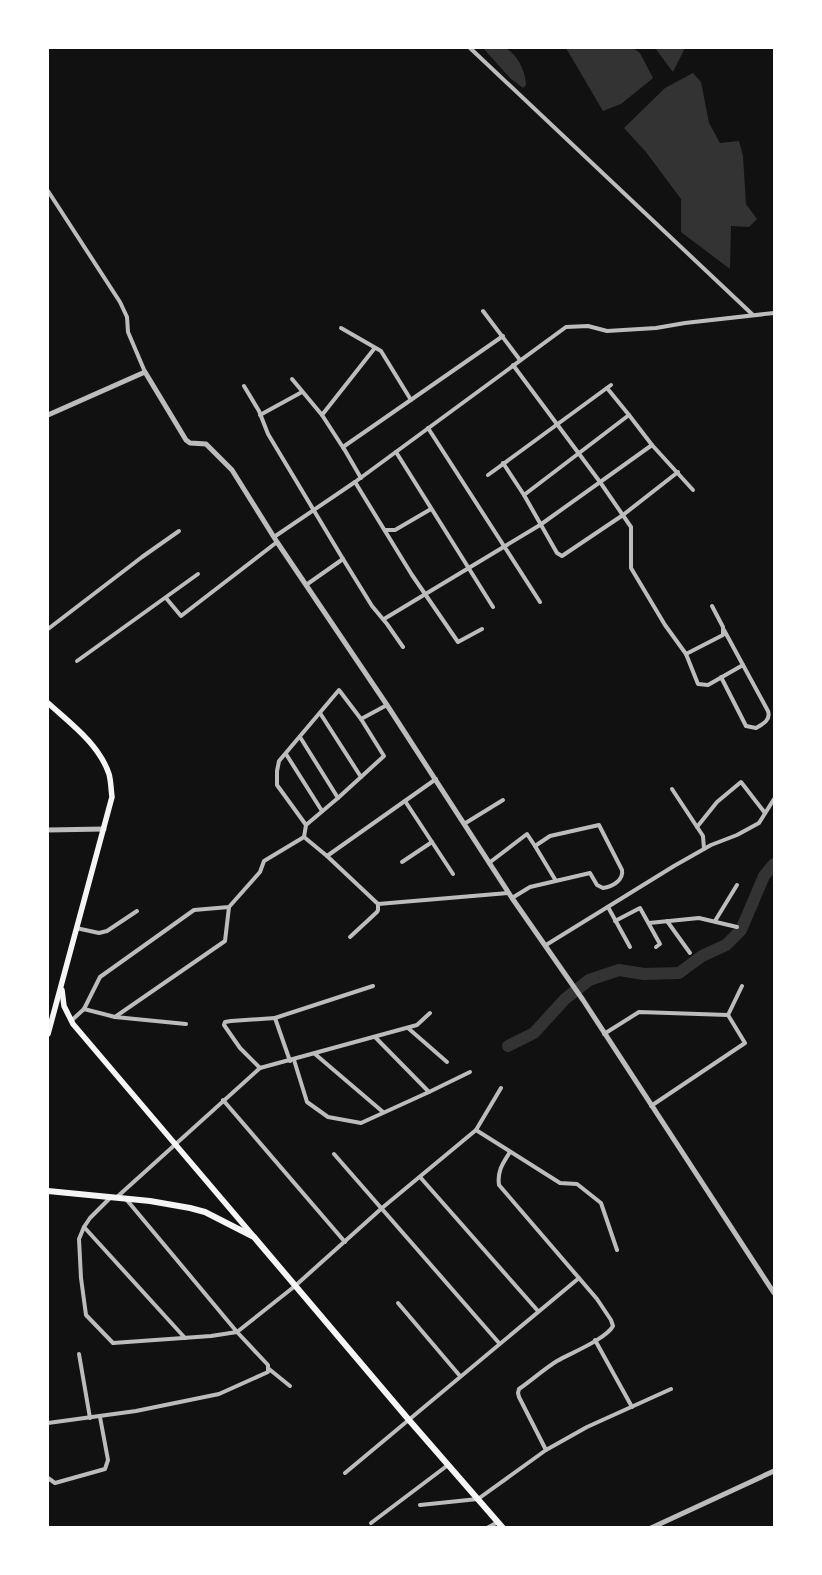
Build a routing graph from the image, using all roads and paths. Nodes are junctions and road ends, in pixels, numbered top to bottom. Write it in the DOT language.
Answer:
graph roads {
  1 [pos="470,48"];
  2 [pos="48,191"];
  3 [pos="483,311"];
  4 [pos="774,313"];
  5 [pos="753,315"];
  6 [pos="341,328"];
  7 [pos="503,336"];
  8 [pos="374,348"];
  9 [pos="520,360"];
  10 [pos="513,365"];
  11 [pos="145,372"];
  12 [pos="292,379"];
  13 [pos="611,385"];
  14 [pos="244,386"];
  15 [pos="607,388"];
  16 [pos="302,392"];
  17 [pos="411,400"];
  18 [pos="48,414"];
  19 [pos="260,415"];
  20 [pos="322,415"];
  21 [pos="629,415"];
  22 [pos="557,424"];
  23 [pos="428,428"];
  24 [pos="652,445"];
  25 [pos="344,450"];
  26 [pos="396,452"];
  27 [pos="579,453"];
  28 [pos="503,463"];
  29 [pos="678,472"];
  30 [pos="488,475"];
  31 [pos="361,478"];
  32 [pos="355,482"];
  33 [pos="600,482"];
  34 [pos="693,490"];
  35 [pos="524,495"];
  36 [pos="431,509"];
  37 [pos="315,510"];
  38 [pos="623,515"];
  39 [pos="540,525"];
  40 [pos="385,530"];
  41 [pos="179,531"];
  42 [pos="276,540"];
  43 [pos="504,547"];
  44 [pos="343,559"];
  45 [pos="469,568"];
  46 [pos="198,574"];
  47 [pos="306,585"];
  48 [pos="426,594"];
  49 [pos="166,598"];
  50 [pos="540,602"];
  51 [pos="712,606"];
  52 [pos="493,607"];
  53 [pos="384,619"];
  54 [pos="723,627"];
  55 [pos="48,629"];
  56 [pos="482,629"];
  57 [pos="403,647"];
  58 [pos="686,654"];
  59 [pos="77,661"];
  60 [pos="744,665"];
  61 [pos="721,677"];
  62 [pos="48,703"];
  63 [pos="387,705"];
  64 [pos="320,713"];
  65 [pos="361,719"];
  66 [pos="300,738"];
  67 [pos="286,754"];
  68 [pos="361,777"];
  69 [pos="436,779"];
  70 [pos="672,789"];
  71 [pos="338,798"];
  72 [pos="503,800"];
  73 [pos="774,800"];
  74 [pos="404,801"];
  75 [pos="322,811"];
  76 [pos="765,813"];
  77 [pos="464,824"];
  78 [pos="306,825"];
  79 [pos="697,827"];
  80 [pos="104,829"];
  81 [pos="48,830"];
  82 [pos="304,837"];
  83 [pos="432,842"];
  84 [pos="534,846"];
  85 [pos="704,849"];
  86 [pos="327,856"];
  87 [pos="402,862"];
  88 [pos="489,863"];
  89 [pos="453,874"];
  90 [pos="556,881"];
  91 [pos="737,885"];
  92 [pos="508,893"];
  93 [pos="512,898"];
  94 [pos="378,904"];
  95 [pos="229,907"];
  96 [pos="608,907"];
  97 [pos="137,911"];
  98 [pos="615,920"];
  99 [pos="667,921"];
  100 [pos="715,921"];
  101 [pos="649,923"];
  102 [pos="737,927"];
  103 [pos="76,928"];
  104 [pos="350,937"];
  105 [pos="546,945"];
  106 [pos="630,947"];
  107 [pos="656,948"];
  108 [pos="690,953"];
  109 [pos="63,980"];
  110 [pos="374,986"];
  111 [pos="742,986"];
  112 [pos="84,1010"];
  113 [pos="430,1013"];
  114 [pos="728,1015"];
  115 [pos="115,1017"];
  116 [pos="276,1018"];
  117 [pos="71,1021"];
  118 [pos="186,1024"];
  119 [pos="408,1028"];
  120 [pos="48,1034"];
  121 [pos="604,1034"];
  122 [pos="375,1037"];
  123 [pos="315,1054"];
  124 [pos="292,1061"];
  125 [pos="447,1062"];
  126 [pos="260,1068"];
  127 [pos="470,1072"];
  128 [pos="501,1088"];
  129 [pos="428,1092"];
  130 [pos="223,1100"];
  131 [pos="651,1106"];
  132 [pos="383,1112"];
  133 [pos="476,1130"];
  134 [pos="175,1144"];
  135 [pos="510,1152"];
  136 [pos="334,1154"];
  137 [pos="420,1177"];
  138 [pos="48,1191"];
  139 [pos="113,1198"];
  140 [pos="126,1199"];
  141 [pos="382,1208"];
  142 [pos="84,1227"];
  143 [pos="254,1237"];
  144 [pos="344,1242"];
  145 [pos="617,1250"];
  146 [pos="579,1278"];
  147 [pos="295,1286"];
  148 [pos="774,1292"];
  149 [pos="398,1303"];
  150 [pos="538,1311"];
  151 [pos="237,1332"];
  152 [pos="185,1338"];
  153 [pos="595,1340"];
  154 [pos="499,1343"];
  155 [pos="79,1354"];
  156 [pos="269,1369"];
  157 [pos="460,1376"];
  158 [pos="290,1386"];
  159 [pos="671,1389"];
  160 [pos="632,1407"];
  161 [pos="100,1417"];
  162 [pos="90,1418"];
  163 [pos="408,1420"];
  164 [pos="48,1423"];
  165 [pos="546,1450"];
  166 [pos="448,1465"];
  167 [pos="774,1471"];
  168 [pos="345,1473"];
  169 [pos="48,1478"];
  170 [pos="478,1499"];
  171 [pos="420,1505"];
  172 [pos="498,1522"];
  173 [pos="371,1523"];
  174 [pos="487,1528"];
  175 [pos="503,1528"];
  176 [pos="650,1528"];
  1 -- 5 [label="street"];
  2 -- 11 [label="street"];
  3 -- 7 [label="street"];
  4 -- 5 [label="street"];
  5 -- 9 [label="street"];
  6 -- 8 [label="street"];
  7 -- 9 [label="street"];
  7 -- 17 [label="street"];
  8 -- 17 [label="street"];
  8 -- 20 [label="street"];
  9 -- 10 [label="street"];
  10 -- 22 [label="street"];
  10 -- 23 [label="street"];
  11 -- 18 [label="street"];
  11 -- 42 [label="street"];
  12 -- 16 [label="street"];
  13 -- 15 [label="street"];
  14 -- 19 [label="street"];
  15 -- 21 [label="street"];
  15 -- 22 [label="street"];
  16 -- 19 [label="street"];
  16 -- 20 [label="street"];
  17 -- 25 [label="street"];
  19 -- 37 [label="street"];
  20 -- 25 [label="street"];
  21 -- 24 [label="street"];
  21 -- 27 [label="street"];
  22 -- 27 [label="street"];
  22 -- 28 [label="street"];
  23 -- 26 [label="street"];
  23 -- 43 [label="street"];
  24 -- 29 [label="street"];
  24 -- 33 [label="street"];
  25 -- 31 [label="street"];
  26 -- 31 [label="street"];
  26 -- 36 [label="street"];
  27 -- 33 [label="street"];
  27 -- 35 [label="street"];
  28 -- 30 [label="street"];
  28 -- 35 [label="street"];
  29 -- 34 [label="street"];
  29 -- 38 [label="street"];
  31 -- 32 [label="street"];
  32 -- 37 [label="street"];
  32 -- 40 [label="street"];
  33 -- 38 [label="street"];
  33 -- 39 [label="street"];
  35 -- 39 [label="street"];
  36 -- 40 [label="street"];
  36 -- 45 [label="street"];
  37 -- 42 [label="street"];
  37 -- 44 [label="street"];
  38 -- 39 [label="street"];
  38 -- 58 [label="street"];
  39 -- 43 [label="street"];
  40 -- 48 [label="street"];
  41 -- 55 [label="street"];
  42 -- 47 [label="street"];
  42 -- 49 [label="street"];
  43 -- 45 [label="street"];
  43 -- 50 [label="street"];
  44 -- 47 [label="street"];
  44 -- 53 [label="street"];
  45 -- 48 [label="street"];
  45 -- 52 [label="street"];
  46 -- 49 [label="street"];
  47 -- 63 [label="street"];
  48 -- 53 [label="street"];
  48 -- 56 [label="street"];
  49 -- 59 [label="street"];
  51 -- 54 [label="street"];
  53 -- 57 [label="street"];
  54 -- 58 [label="street"];
  54 -- 60 [label="street"];
  58 -- 61 [label="street"];
  60 -- 61 [label="street"];
  60 -- 61 [label="street"];
  62 -- 80 [label="main road"];
  63 -- 65 [label="street"];
  63 -- 69 [label="street"];
  64 -- 65 [label="street"];
  64 -- 66 [label="street"];
  64 -- 68 [label="street"];
  65 -- 68 [label="street"];
  66 -- 67 [label="street"];
  66 -- 71 [label="street"];
  67 -- 75 [label="street"];
  67 -- 78 [label="street"];
  68 -- 71 [label="street"];
  69 -- 74 [label="street"];
  69 -- 77 [label="street"];
  70 -- 79 [label="street"];
  71 -- 75 [label="street"];
  72 -- 77 [label="street"];
  73 -- 76 [label="street"];
  74 -- 83 [label="street"];
  74 -- 86 [label="street"];
  75 -- 78 [label="street"];
  76 -- 79 [label="street"];
  76 -- 85 [label="street"];
  77 -- 88 [label="street"];
  78 -- 82 [label="street"];
  79 -- 85 [label="street"];
  80 -- 81 [label="street"];
  80 -- 103 [label="main road"];
  82 -- 86 [label="street"];
  82 -- 95 [label="street"];
  83 -- 87 [label="street"];
  83 -- 89 [label="street"];
  84 -- 88 [label="street"];
  84 -- 90 [label="street"];
  84 -- 90 [label="street"];
  85 -- 96 [label="street"];
  86 -- 94 [label="street"];
  88 -- 92 [label="street"];
  90 -- 93 [label="street"];
  91 -- 100 [label="street"];
  92 -- 93 [label="street"];
  92 -- 94 [label="street"];
  93 -- 105 [label="street"];
  94 -- 104 [label="street"];
  95 -- 112 [label="street"];
  95 -- 115 [label="street"];
  96 -- 98 [label="street"];
  96 -- 105 [label="street"];
  97 -- 103 [label="street"];
  98 -- 101 [label="street"];
  98 -- 106 [label="street"];
  99 -- 100 [label="street"];
  99 -- 101 [label="street"];
  99 -- 108 [label="street"];
  100 -- 102 [label="street"];
  101 -- 107 [label="street"];
  103 -- 109 [label="main road"];
  105 -- 121 [label="street"];
  109 -- 117 [label="main road"];
  109 -- 120 [label="main road"];
  110 -- 116 [label="street"];
  111 -- 114 [label="street"];
  112 -- 115 [label="street"];
  112 -- 117 [label="street"];
  113 -- 119 [label="street"];
  114 -- 121 [label="street"];
  114 -- 131 [label="street"];
  115 -- 118 [label="street"];
  116 -- 124 [label="street"];
  116 -- 126 [label="street"];
  117 -- 134 [label="main road"];
  119 -- 122 [label="street"];
  119 -- 125 [label="street"];
  121 -- 131 [label="street"];
  122 -- 123 [label="street"];
  122 -- 129 [label="street"];
  123 -- 124 [label="street"];
  123 -- 132 [label="street"];
  124 -- 126 [label="street"];
  124 -- 132 [label="street"];
  126 -- 130 [label="street"];
  127 -- 129 [label="street"];
  128 -- 133 [label="street"];
  129 -- 132 [label="street"];
  130 -- 134 [label="street"];
  130 -- 144 [label="street"];
  131 -- 148 [label="street"];
  133 -- 135 [label="street"];
  133 -- 137 [label="street"];
  134 -- 139 [label="street"];
  134 -- 143 [label="main road"];
  135 -- 145 [label="street"];
  135 -- 146 [label="street"];
  136 -- 141 [label="street"];
  137 -- 141 [label="street"];
  137 -- 150 [label="street"];
  138 -- 139 [label="main road"];
  139 -- 140 [label="main road"];
  139 -- 142 [label="street"];
  140 -- 143 [label="main road"];
  140 -- 151 [label="street"];
  141 -- 144 [label="street"];
  141 -- 154 [label="street"];
  142 -- 152 [label="street"];
  142 -- 152 [label="street"];
  143 -- 147 [label="main road"];
  144 -- 147 [label="street"];
  146 -- 150 [label="street"];
  146 -- 153 [label="street"];
  147 -- 151 [label="street"];
  147 -- 163 [label="main road"];
  149 -- 157 [label="street"];
  150 -- 154 [label="street"];
  151 -- 152 [label="street"];
  151 -- 156 [label="street"];
  153 -- 160 [label="street"];
  153 -- 165 [label="street"];
  154 -- 157 [label="street"];
  155 -- 162 [label="street"];
  156 -- 158 [label="street"];
  156 -- 161 [label="street"];
  157 -- 163 [label="street"];
  159 -- 160 [label="street"];
  160 -- 165 [label="street"];
  161 -- 162 [label="street"];
  161 -- 169 [label="street"];
  162 -- 164 [label="street"];
  163 -- 166 [label="main road"];
  163 -- 168 [label="street"];
  165 -- 170 [label="street"];
  166 -- 170 [label="main road"];
  166 -- 173 [label="street"];
  167 -- 176 [label="street"];
  170 -- 171 [label="street"];
  170 -- 172 [label="main road"];
  172 -- 174 [label="street"];
  172 -- 175 [label="main road"];
}
